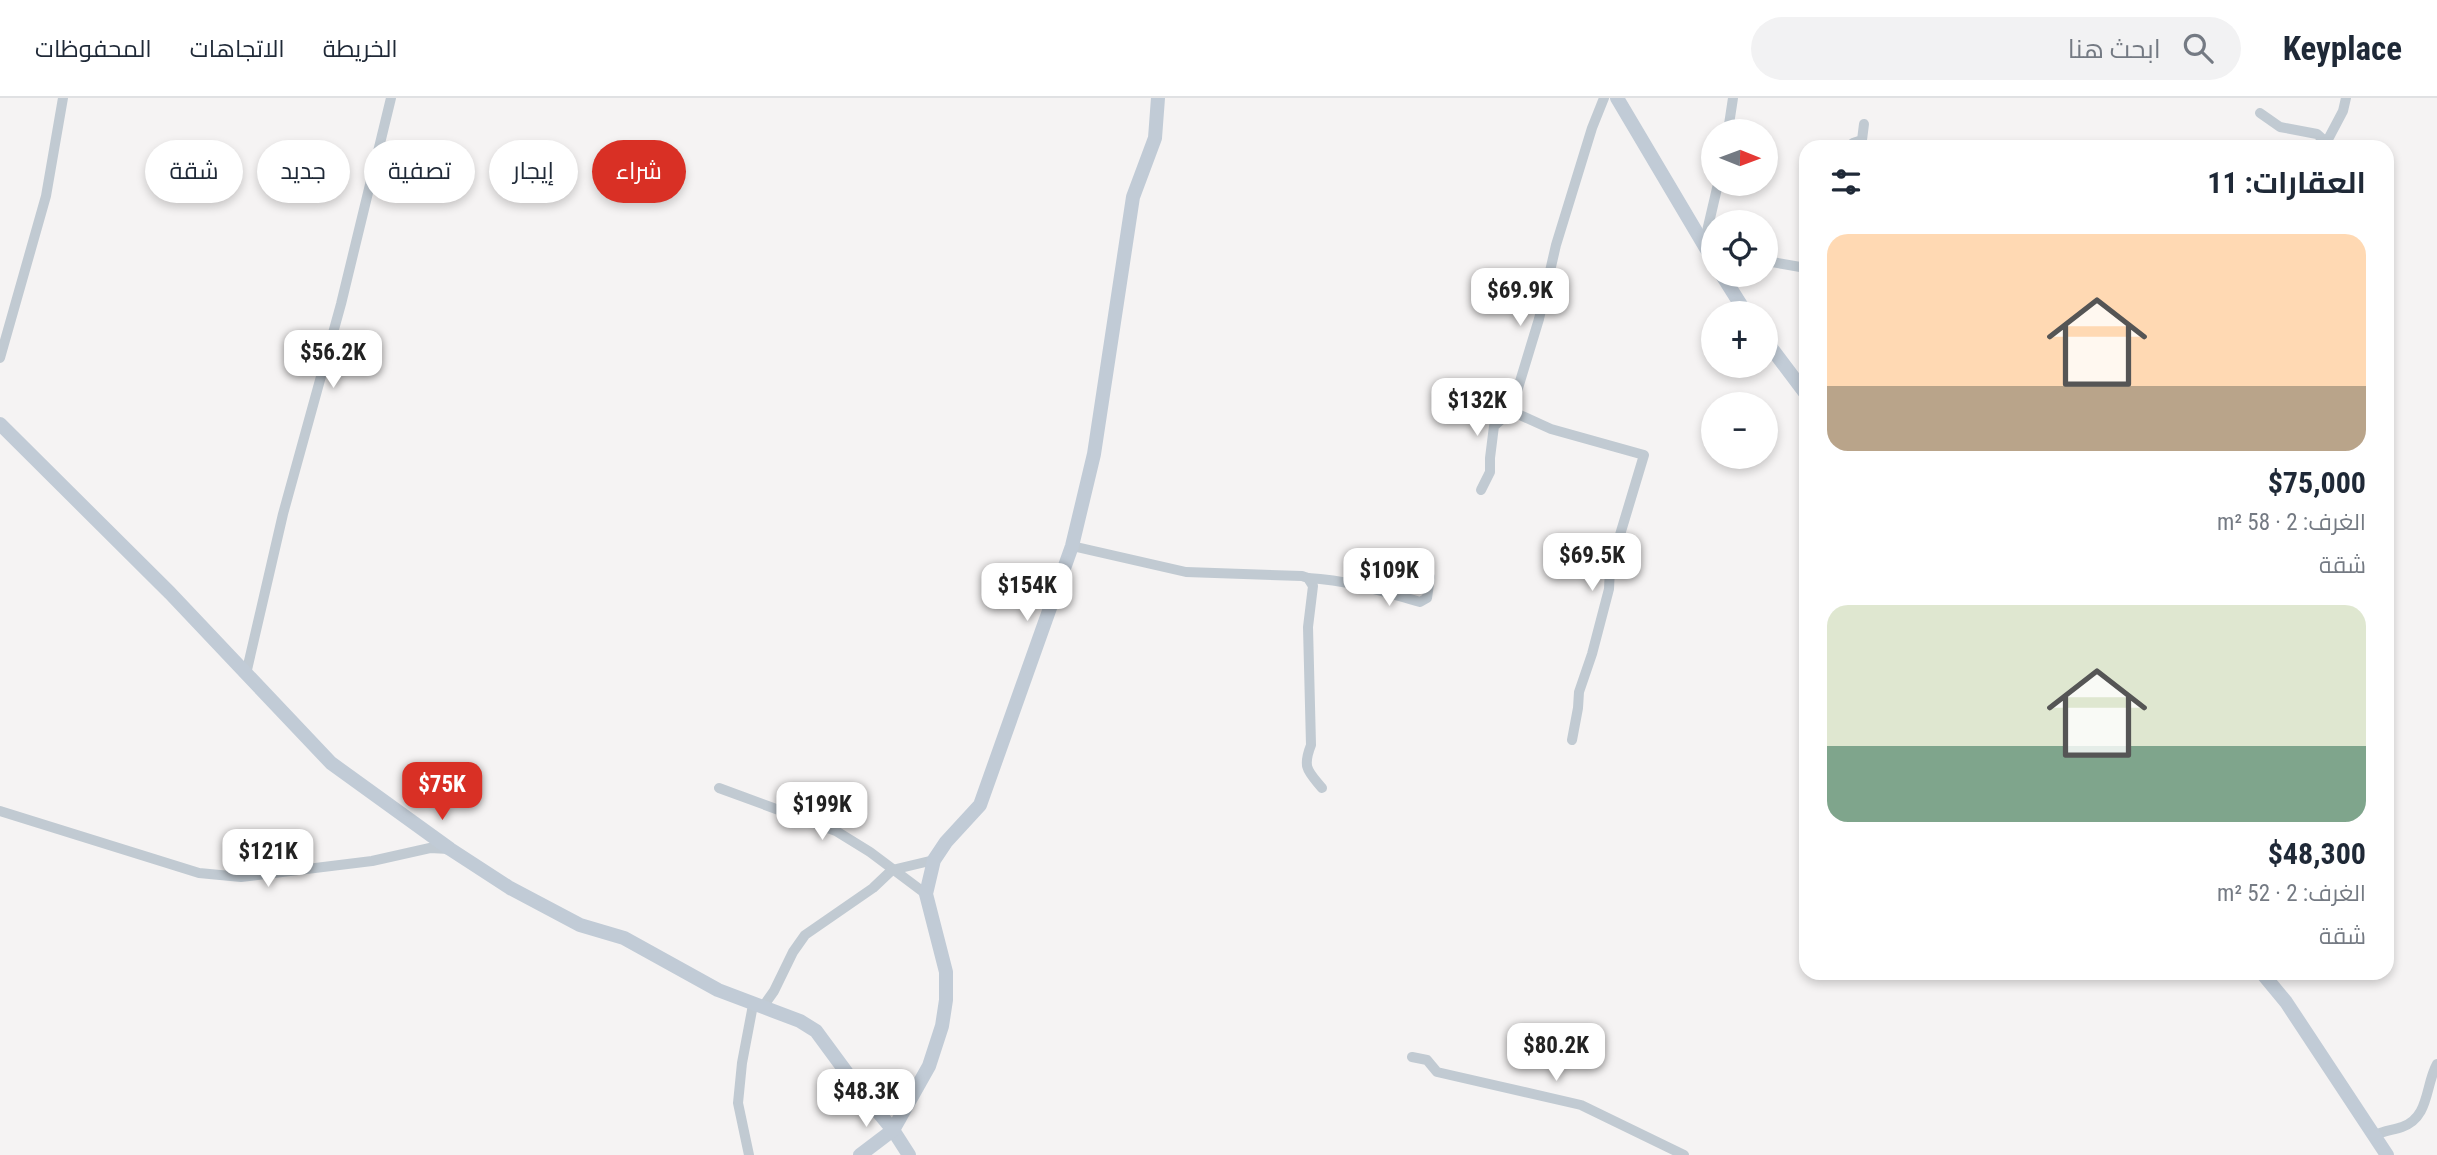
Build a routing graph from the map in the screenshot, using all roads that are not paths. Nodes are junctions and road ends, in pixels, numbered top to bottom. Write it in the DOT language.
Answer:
graph roads {
  1 [pos="63,98"];
  2 [pos="391,98"];
  3 [pos="1158,98"];
  4 [pos="1604,98"];
  5 [pos="1617,98"];
  6 [pos="1733,98"];
  7 [pos="2346,98"];
  8 [pos="2260,113"];
  9 [pos="1730,119"];
  10 [pos="1864,124"];
  11 [pos="1862,140"];
  12 [pos="2322,140"];
  13 [pos="2327,140"];
  14 [pos="1701,238"];
  15 [pos="1778,263"];
  16 [pos="1799,267"];
  17 [pos="1778,357"];
  18 [pos="0,358"];
  19 [pos="1799,385"];
  20 [pos="1437,397"];
  21 [pos="1512,406"];
  22 [pos="0,424"];
  23 [pos="1481,490"];
  24 [pos="1072,547"];
  25 [pos="1430,577"];
  26 [pos="1308,578"];
  27 [pos="246,674"];
  28 [pos="1572,740"];
  29 [pos="719,788"];
  30 [pos="1322,788"];
  31 [pos="0,811"];
  32 [pos="450,849"];
  33 [pos="934,860"];
  34 [pos="892,870"];
  35 [pos="926,894"];
  36 [pos="2268,980"];
  37 [pos="758,1006"];
  38 [pos="1412,1057"];
  39 [pos="2437,1064"];
  40 [pos="893,1130"];
  41 [pos="2375,1135"];
  42 [pos="749,1155"];
  43 [pos="860,1155"];
  44 [pos="909,1155"];
  45 [pos="1684,1155"];
  46 [pos="2387,1155"];
  1 -- 18 [label="street"];
  2 -- 27 [label="street"];
  3 -- 24 [label="street"];
  4 -- 21 [label="street"];
  5 -- 14 [label="street"];
  6 -- 9 [label="street"];
  7 -- 13 [label="street"];
  8 -- 12 [label="street"];
  10 -- 11 [label="street"];
  15 -- 16 [label="street"];
  17 -- 19 [label="street"];
  20 -- 21 [label="street"];
  21 -- 23 [label="street"];
  21 -- 28 [label="street"];
  22 -- 27 [label="street"];
  24 -- 26 [label="street"];
  24 -- 33 [label="street"];
  25 -- 26 [label="street"];
  26 -- 30 [label="street"];
  27 -- 32 [label="street"];
  29 -- 34 [label="street"];
  31 -- 32 [label="street"];
  32 -- 37 [label="street"];
  33 -- 34 [label="street"];
  33 -- 35 [label="street"];
  34 -- 35 [label="street"];
  34 -- 37 [label="street"];
  35 -- 40 [label="street"];
  36 -- 41 [label="street"];
  37 -- 40 [label="street"];
  37 -- 42 [label="street"];
  38 -- 45 [label="street"];
  39 -- 41 [label="street"];
  40 -- 43 [label="street"];
  40 -- 44 [label="street"];
  41 -- 46 [label="street"];
}
